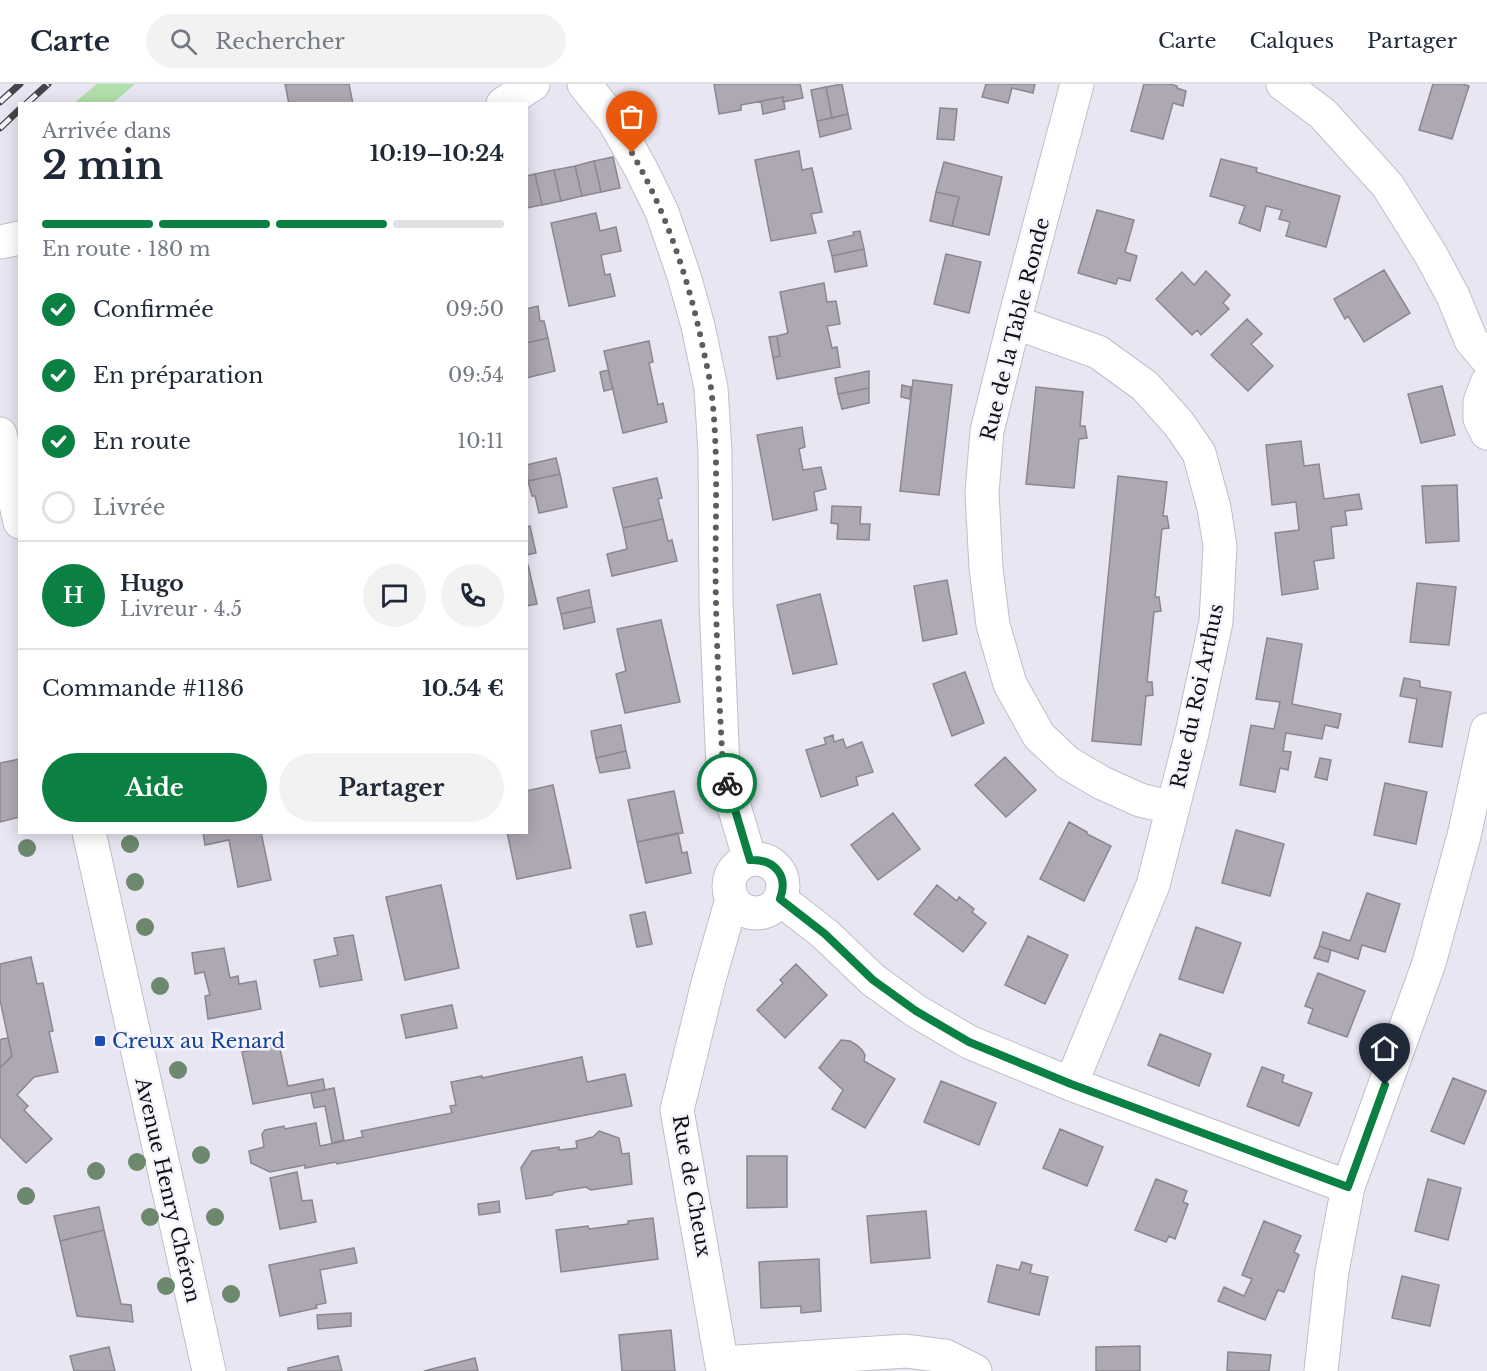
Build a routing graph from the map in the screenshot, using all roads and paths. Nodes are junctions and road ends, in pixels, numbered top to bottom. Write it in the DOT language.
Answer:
graph roads {
  1 [pos="532,84"];
  2 [pos="584,84"];
  3 [pos="1077,84"];
  4 [pos="1283,84"];
  5 [pos="506,102"];
  6 [pos="18,238"];
  7 [pos="0,242"];
  8 [pos="1014,322"];
  9 [pos="1487,359"];
  10 [pos="1487,383"];
  11 [pos="1487,433"];
  12 [pos="0,434"];
  13 [pos="18,513"];
  14 [pos="1487,730"];
  15 [pos="1173,807"];
  16 [pos="89,834"];
  17 [pos="750,860"];
  18 [pos="732,899"];
  19 [pos="780,899"];
  20 [pos="1071,1084"];
  21 [pos="1348,1187"];
  22 [pos="723,1367"];
  23 [pos="209,1371"];
  24 [pos="975,1371"];
  25 [pos="1321,1371"];
  1 -- 5 [label="street"];
  2 -- 17 [label="street"];
  3 -- 8 [label="street, Rue de la Table Ronde"];
  4 -- 9 [label="street"];
  6 -- 7 [label="street"];
  8 -- 15 [label="street, Rue de la Table Ronde"];
  8 -- 15 [label="street, Rue du Roi Arthus"];
  10 -- 11 [label="street"];
  12 -- 13 [label="street"];
  14 -- 21 [label="street"];
  15 -- 20 [label="street, Rue du Roi Arthus"];
  16 -- 23 [label="street, Avenue Henry Chéron"];
  17 -- 18 [label="street"];
  17 -- 19 [label="street"];
  18 -- 19 [label="street"];
  18 -- 22 [label="street, Rue de Cheux"];
  19 -- 20 [label="street"];
  20 -- 21 [label="street"];
  21 -- 25 [label="street"];
  22 -- 24 [label="street"];
}
